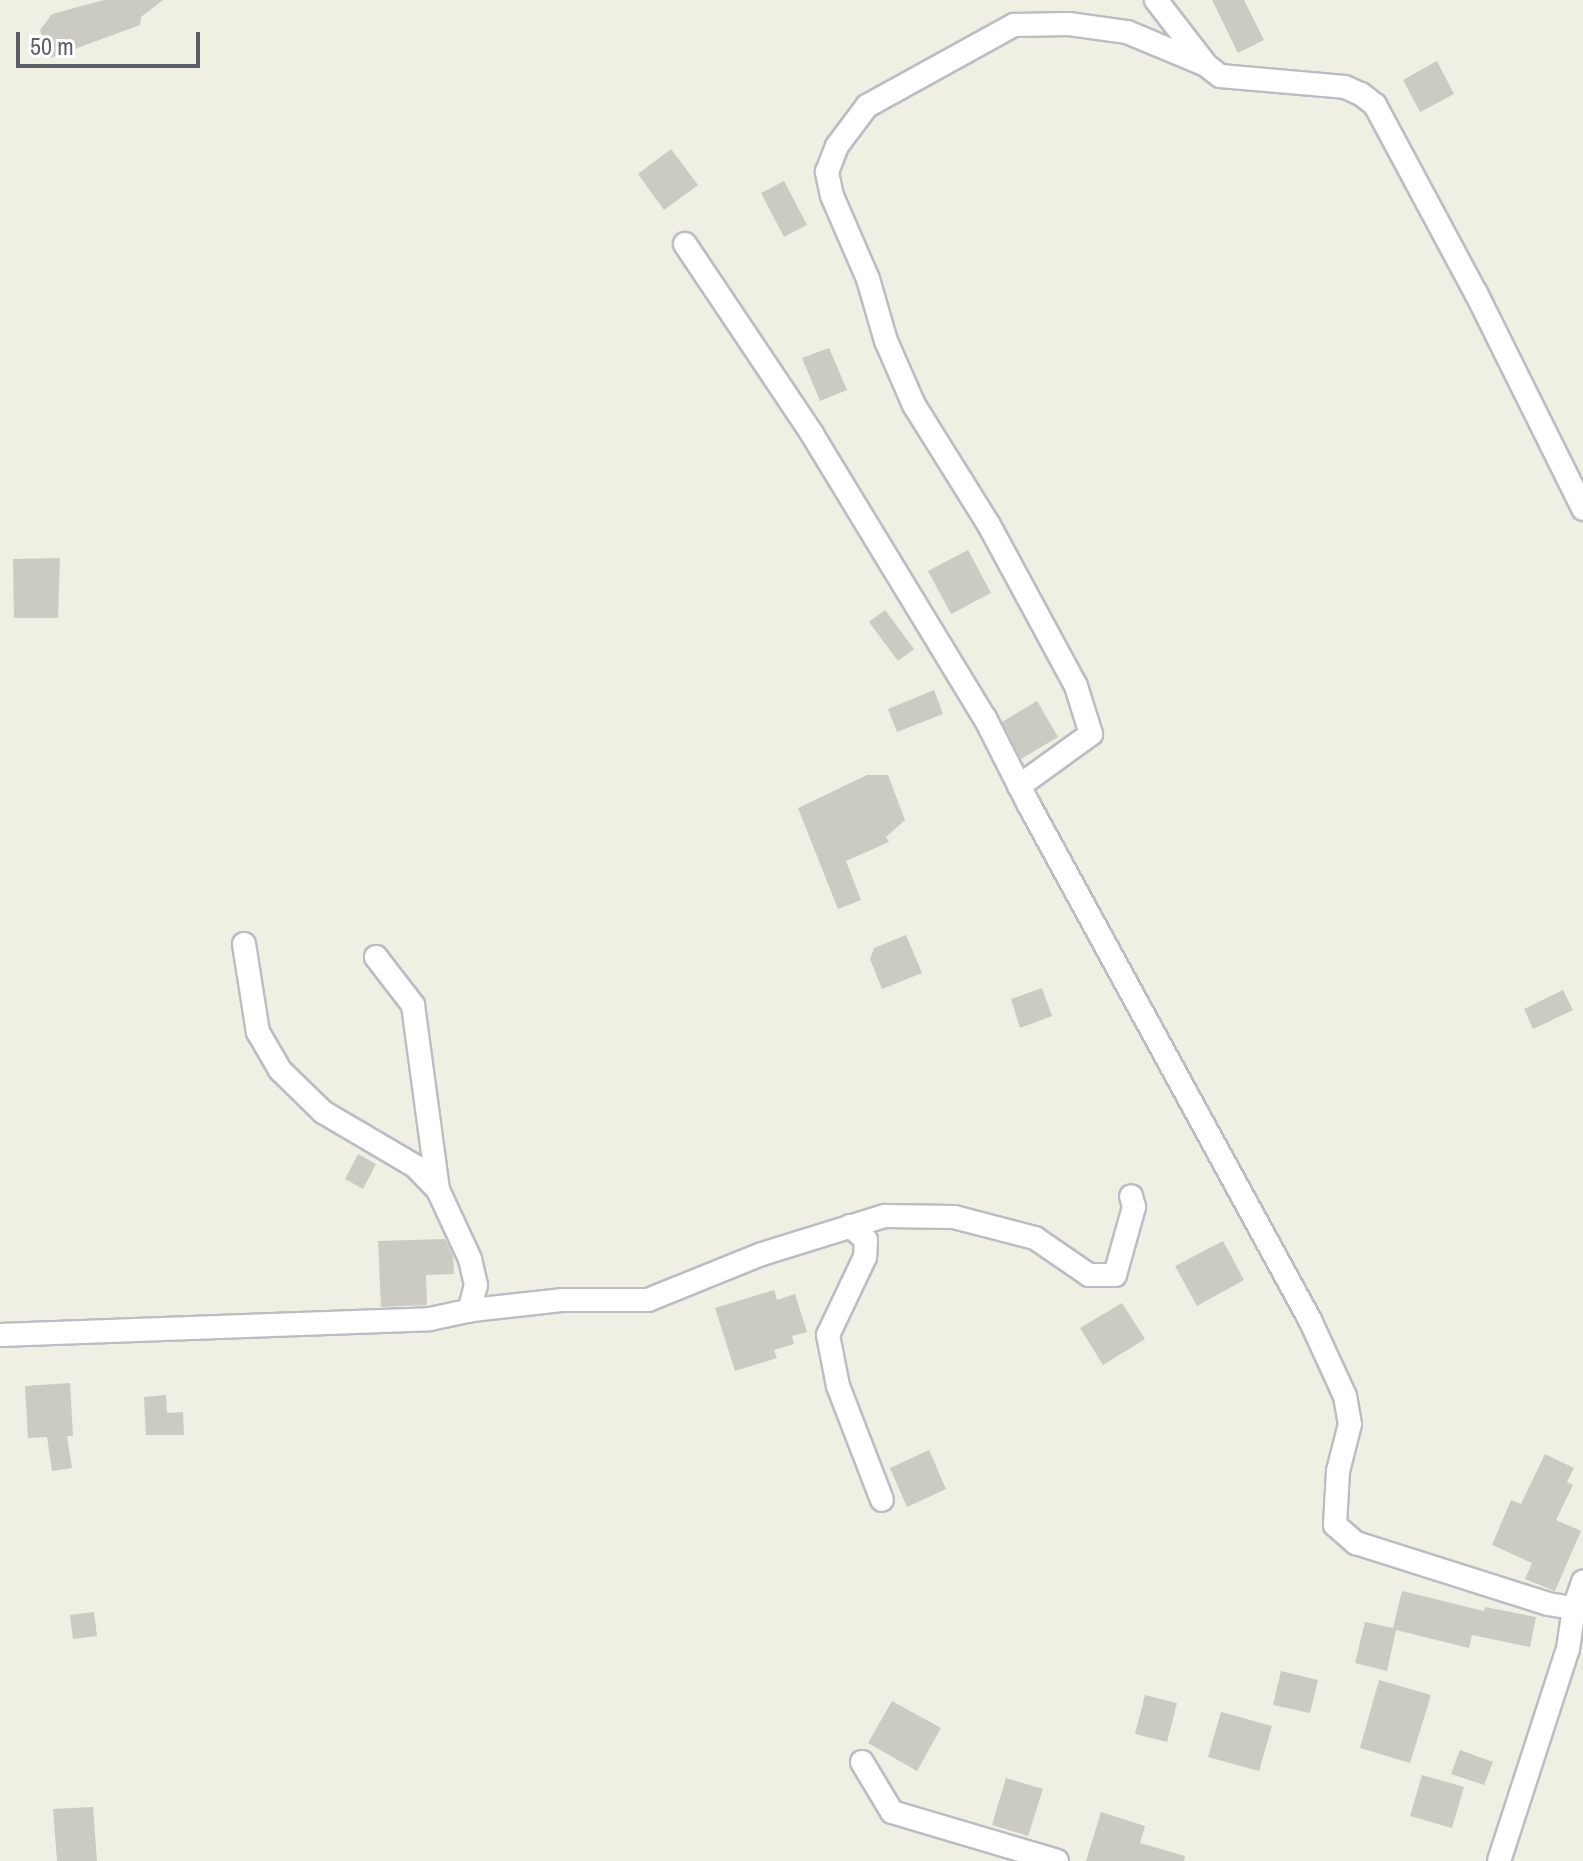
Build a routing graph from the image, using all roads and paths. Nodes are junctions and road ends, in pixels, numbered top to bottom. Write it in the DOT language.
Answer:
graph roads {
  1 [pos="1156,0"];
  2 [pos="1206,65"];
  3 [pos="685,244"];
  4 [pos="1583,509"];
  5 [pos="1019,786"];
  6 [pos="244,944"];
  7 [pos="376,957"];
  8 [pos="438,1190"];
  9 [pos="1131,1196"];
  10 [pos="850,1226"];
  11 [pos="469,1311"];
  12 [pos="0,1335"];
  13 [pos="882,1500"];
  14 [pos="1583,1582"];
  15 [pos="1574,1608"];
  16 [pos="862,1762"];
  17 [pos="1057,1861"];
  18 [pos="1499,1861"];
  1 -- 2 [label="street"];
  2 -- 4 [label="street"];
  2 -- 5 [label="street"];
  3 -- 5 [label="street"];
  5 -- 15 [label="street"];
  6 -- 8 [label="street"];
  7 -- 8 [label="street"];
  8 -- 11 [label="street"];
  9 -- 10 [label="street"];
  10 -- 11 [label="street"];
  10 -- 13 [label="street"];
  11 -- 12 [label="street"];
  14 -- 15 [label="street"];
  15 -- 18 [label="street"];
  16 -- 17 [label="street"];
}
